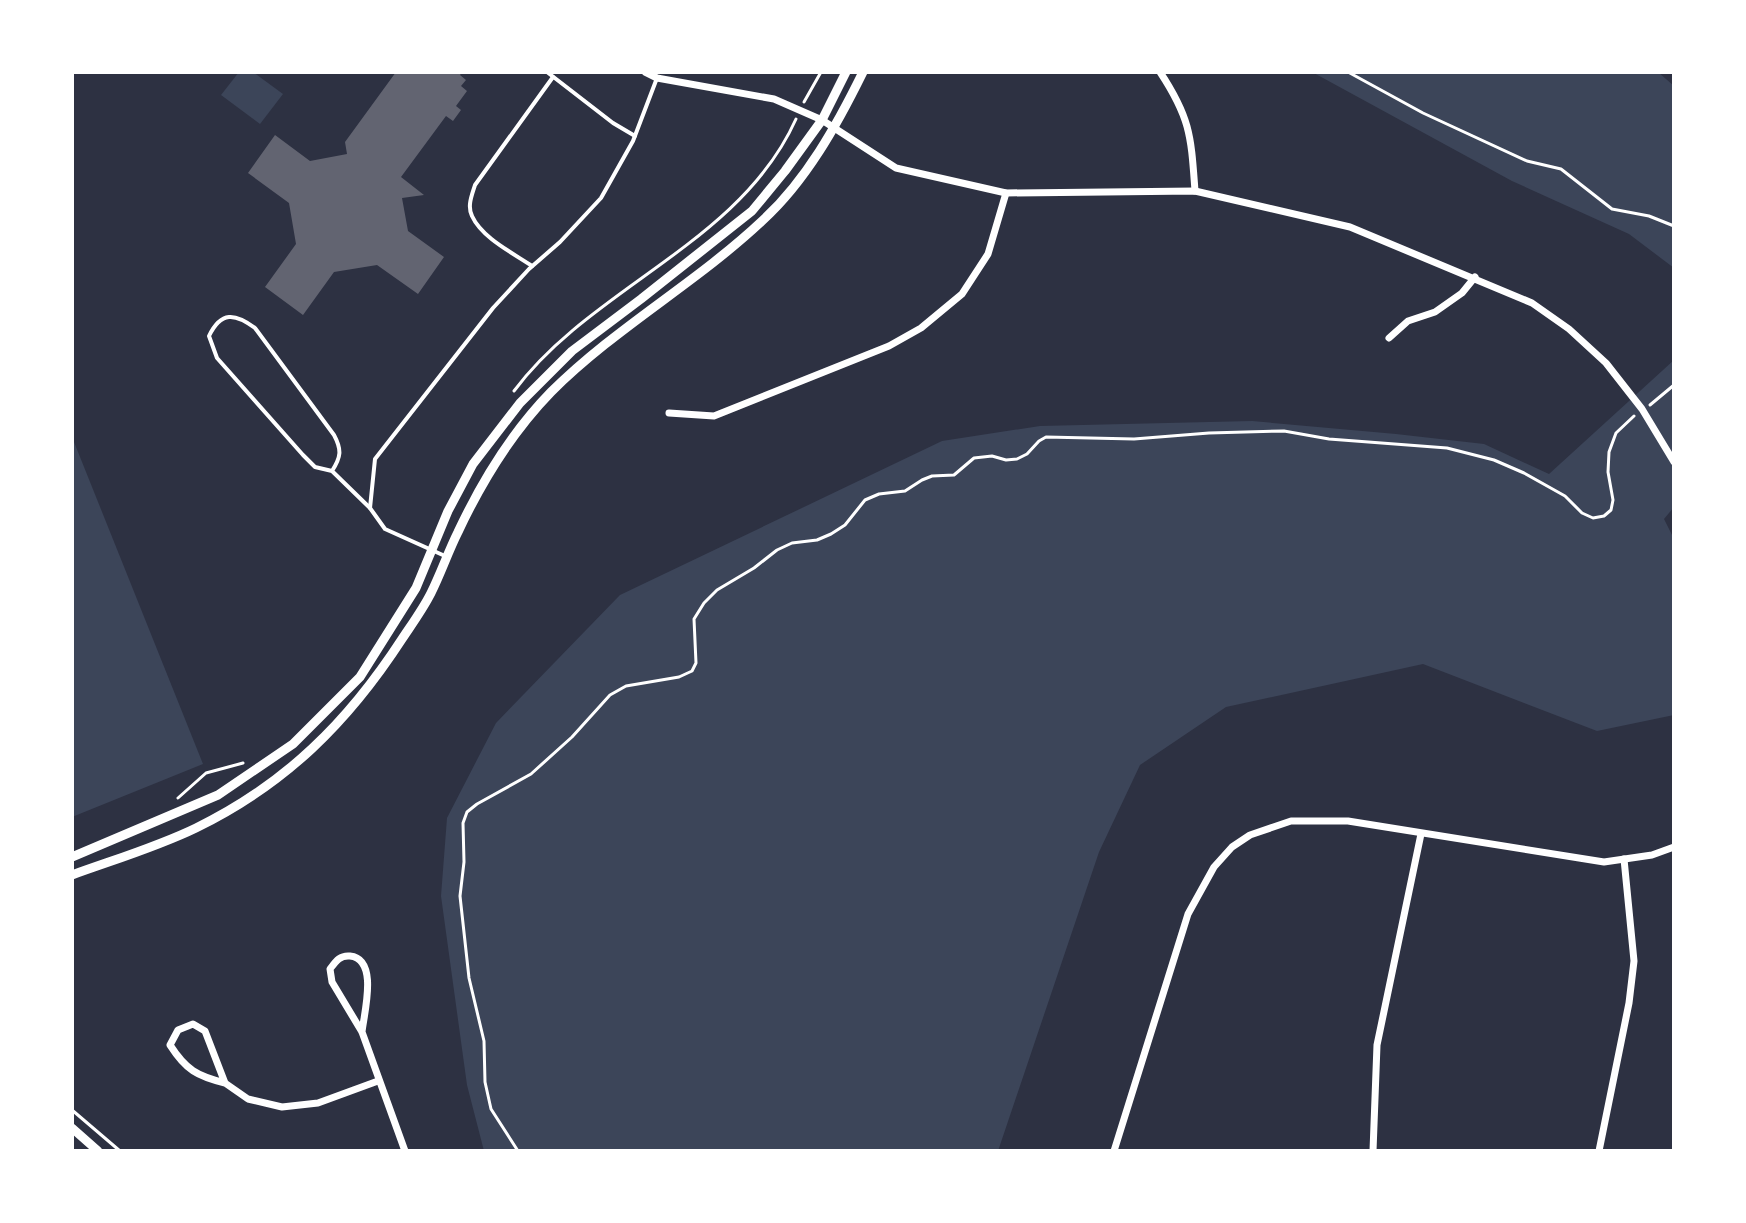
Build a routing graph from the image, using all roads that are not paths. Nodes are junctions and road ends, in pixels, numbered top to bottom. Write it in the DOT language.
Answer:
graph roads {
  1 [pos="547,72"];
  2 [pos="645,72"];
  3 [pos="846,72"];
  4 [pos="863,72"];
  5 [pos="1160,72"];
  6 [pos="658,75"];
  7 [pos="553,77"];
  8 [pos="822,120"];
  9 [pos="835,128"];
  10 [pos="635,136"];
  11 [pos="1195,191"];
  12 [pos="1006,193"];
  13 [pos="532,266"];
  14 [pos="1475,277"];
  15 [pos="1389,338"];
  16 [pos="669,413"];
  17 [pos="1674,462"];
  18 [pos="332,471"];
  19 [pos="370,508"];
  20 [pos="432,552"];
  21 [pos="447,557"];
  22 [pos="1421,834"];
  23 [pos="1674,847"];
  24 [pos="72,857"];
  25 [pos="1624,859"];
  26 [pos="72,875"];
  27 [pos="362,1032"];
  28 [pos="378,1081"];
  29 [pos="225,1083"];
  30 [pos="72,1128"];
  31 [pos="98,1151"];
  32 [pos="405,1151"];
  33 [pos="1114,1151"];
  34 [pos="1373,1151"];
  35 [pos="1599,1151"];
  1 -- 7 [label="lane"];
  2 -- 6 [label="street"];
  3 -- 8 [label="street"];
  4 -- 9 [label="street"];
  5 -- 11 [label="street"];
  6 -- 8 [label="street"];
  6 -- 10 [label="lane"];
  7 -- 10 [label="lane"];
  7 -- 13 [label="lane"];
  8 -- 9 [label="street"];
  8 -- 20 [label="street"];
  9 -- 12 [label="street"];
  9 -- 21 [label="street"];
  10 -- 13 [label="lane"];
  11 -- 12 [label="street"];
  11 -- 14 [label="street"];
  12 -- 16 [label="street"];
  13 -- 19 [label="lane"];
  14 -- 15 [label="street"];
  14 -- 17 [label="street"];
  18 -- 18 [label="lane"];
  18 -- 19 [label="lane"];
  19 -- 20 [label="lane"];
  20 -- 21 [label="lane"];
  20 -- 24 [label="street"];
  21 -- 26 [label="street"];
  22 -- 25 [label="street"];
  22 -- 33 [label="street"];
  22 -- 34 [label="street"];
  23 -- 25 [label="street"];
  25 -- 35 [label="street"];
  27 -- 27 [label="street"];
  27 -- 28 [label="street"];
  28 -- 29 [label="street"];
  28 -- 32 [label="street"];
  29 -- 29 [label="street"];
  30 -- 31 [label="street"];
}
